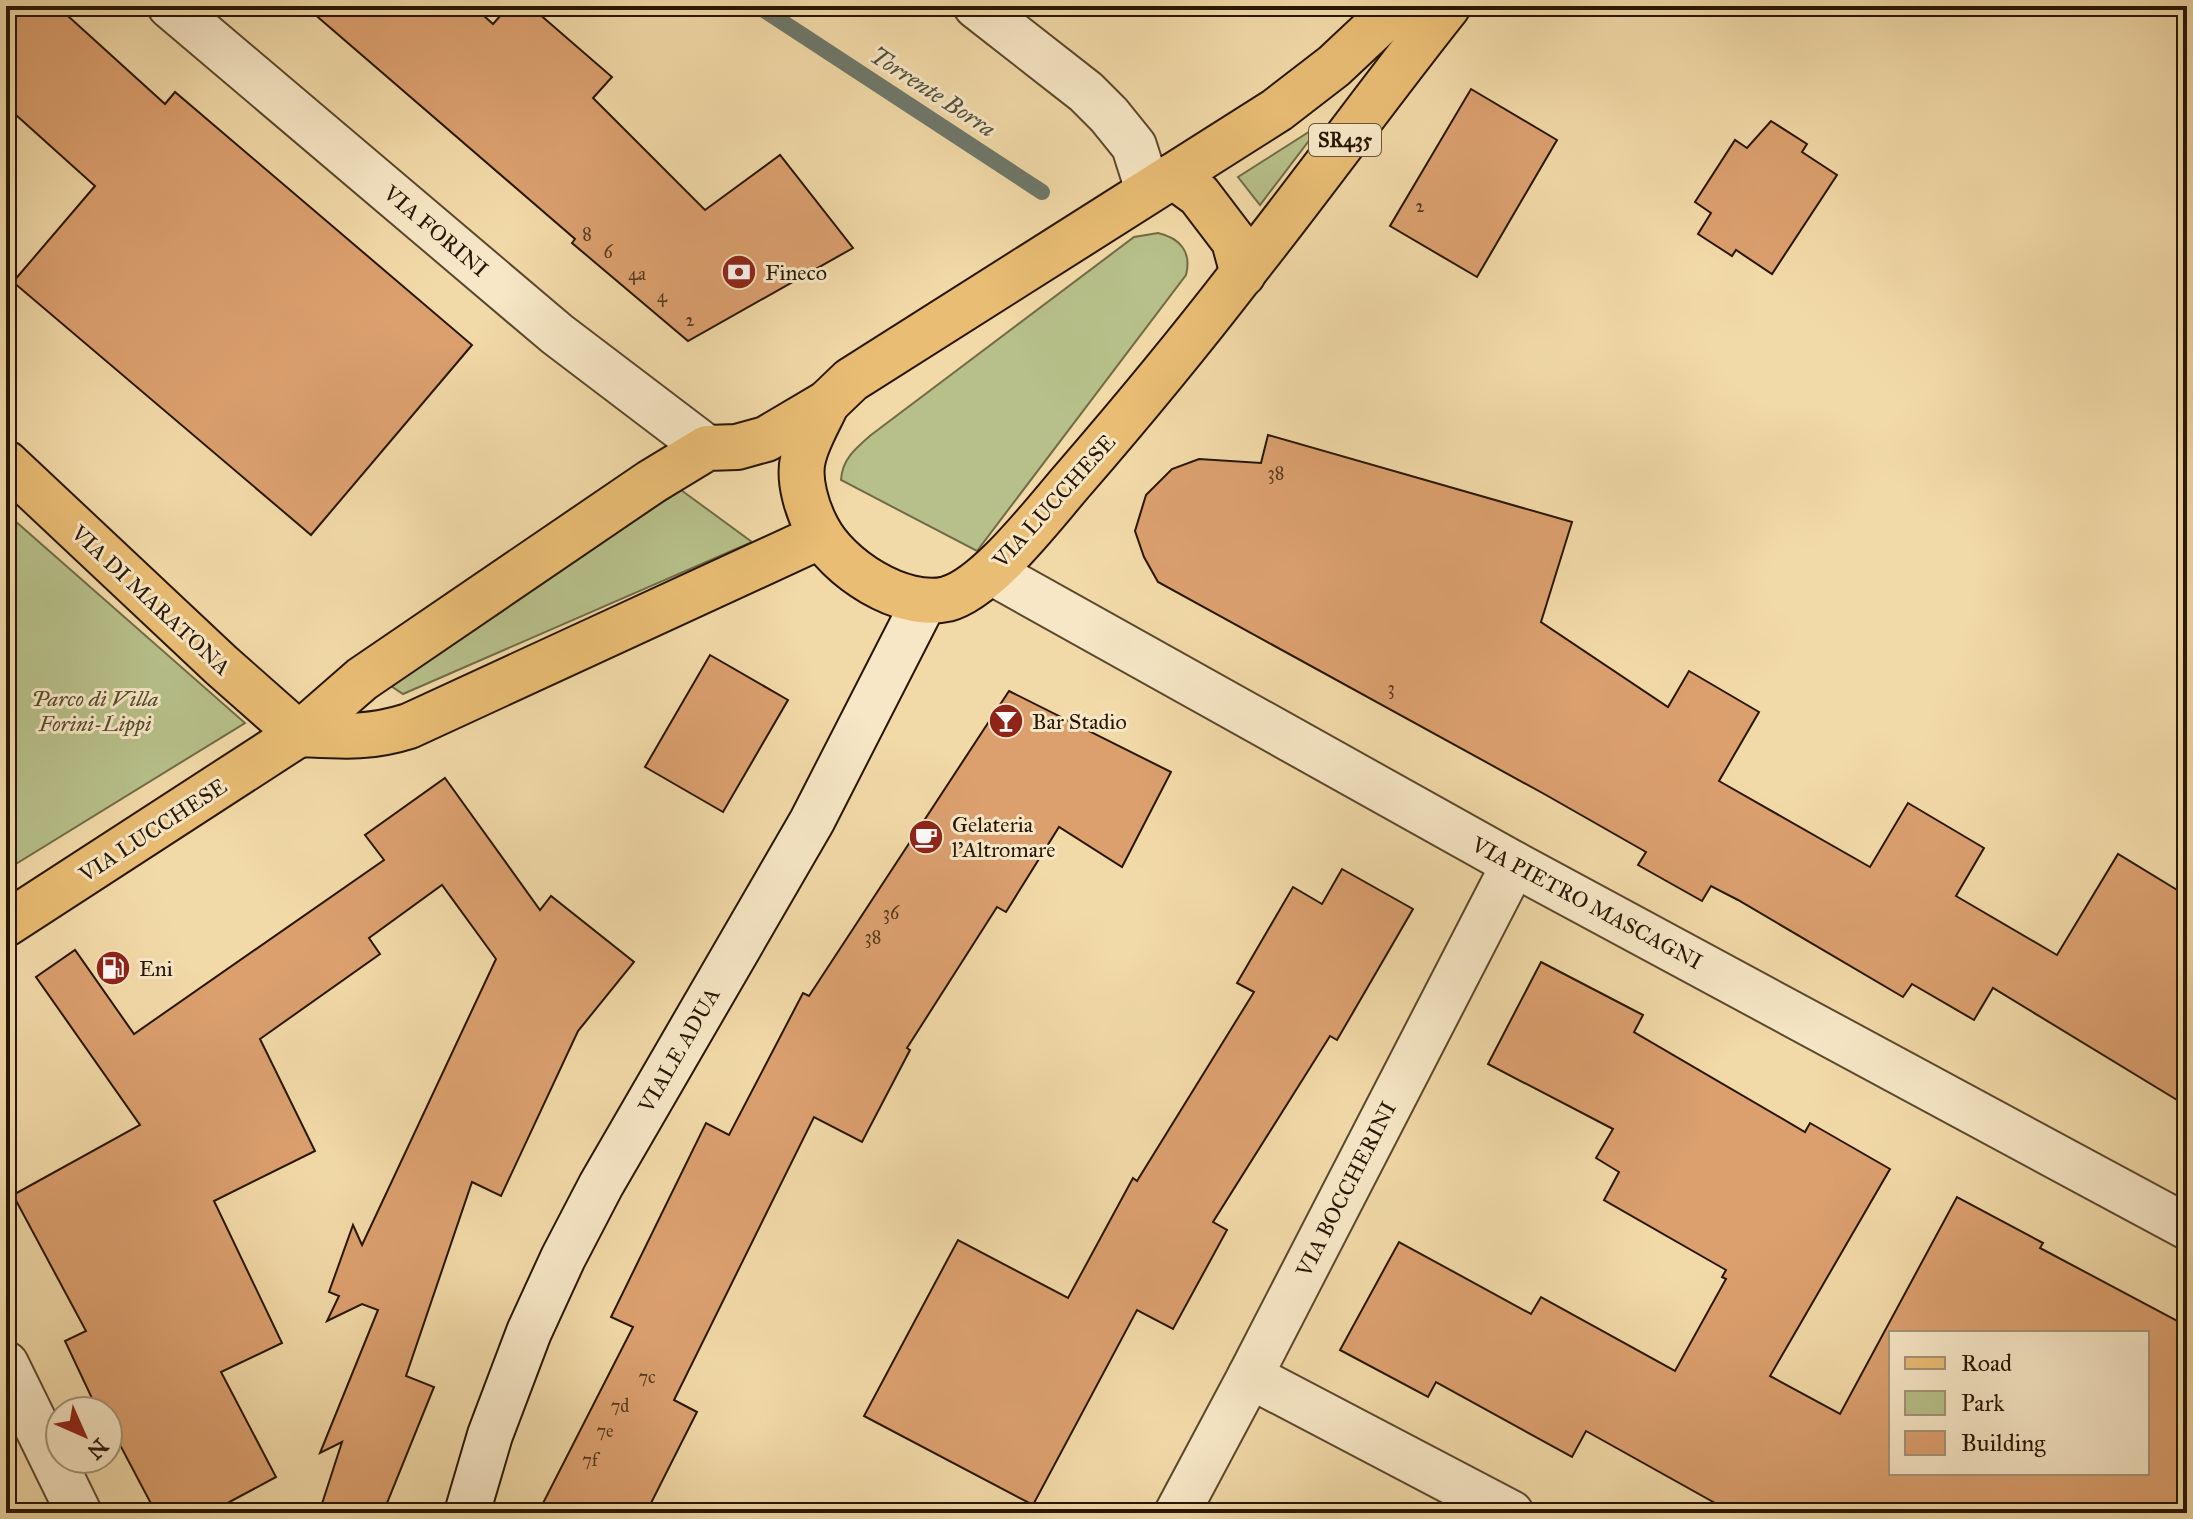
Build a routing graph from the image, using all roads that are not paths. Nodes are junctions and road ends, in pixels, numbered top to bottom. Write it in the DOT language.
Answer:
graph roads {
  1 [pos="170,6"];
  2 [pos="976,6"];
  3 [pos="1398,6"];
  4 [pos="1448,6"];
  5 [pos="1160,183"];
  6 [pos="1243,274"];
  7 [pos="827,403"];
  8 [pos="707,448"];
  9 [pos="6,463"];
  10 [pos="821,536"];
  11 [pos="991,572"];
  12 [pos="924,602"];
  13 [pos="299,734"];
  14 [pos="1514,864"];
  15 [pos="6,924"];
  16 [pos="2187,1227"];
  17 [pos="6,1364"];
  18 [pos="1250,1376"];
  19 [pos="79,1513"];
  20 [pos="467,1513"];
  21 [pos="1177,1513"];
  22 [pos="1511,1513"];
  1 -- 8 [label="street, VIA FORINI"];
  2 -- 5 [label="street"];
  3 -- 5 [label="main road, SR435"];
  4 -- 6 [label="main road, SR435"];
  5 -- 6 [label="main road"];
  5 -- 7 [label="main road"];
  6 -- 11 [label="main road, VIA LUCCHESE"];
  7 -- 8 [label="main road"];
  7 -- 10 [label="main road"];
  8 -- 13 [label="main road, VIA LUCCHESE"];
  9 -- 13 [label="main road, VIA DI MARATONA"];
  10 -- 12 [label="main road"];
  10 -- 13 [label="main road"];
  11 -- 12 [label="main road, VIA LUCCHESE"];
  11 -- 14 [label="street, VIA PIETRO MASCAGNI"];
  12 -- 20 [label="street, VIALE ADUA"];
  13 -- 15 [label="main road, VIA LUCCHESE"];
  14 -- 16 [label="street, VIA PIETRO MASCAGNI"];
  14 -- 18 [label="street, VIA BOCCHERINI"];
  17 -- 19 [label="street"];
  18 -- 21 [label="street, VIA BOCCHERINI"];
  18 -- 22 [label="street"];
}
